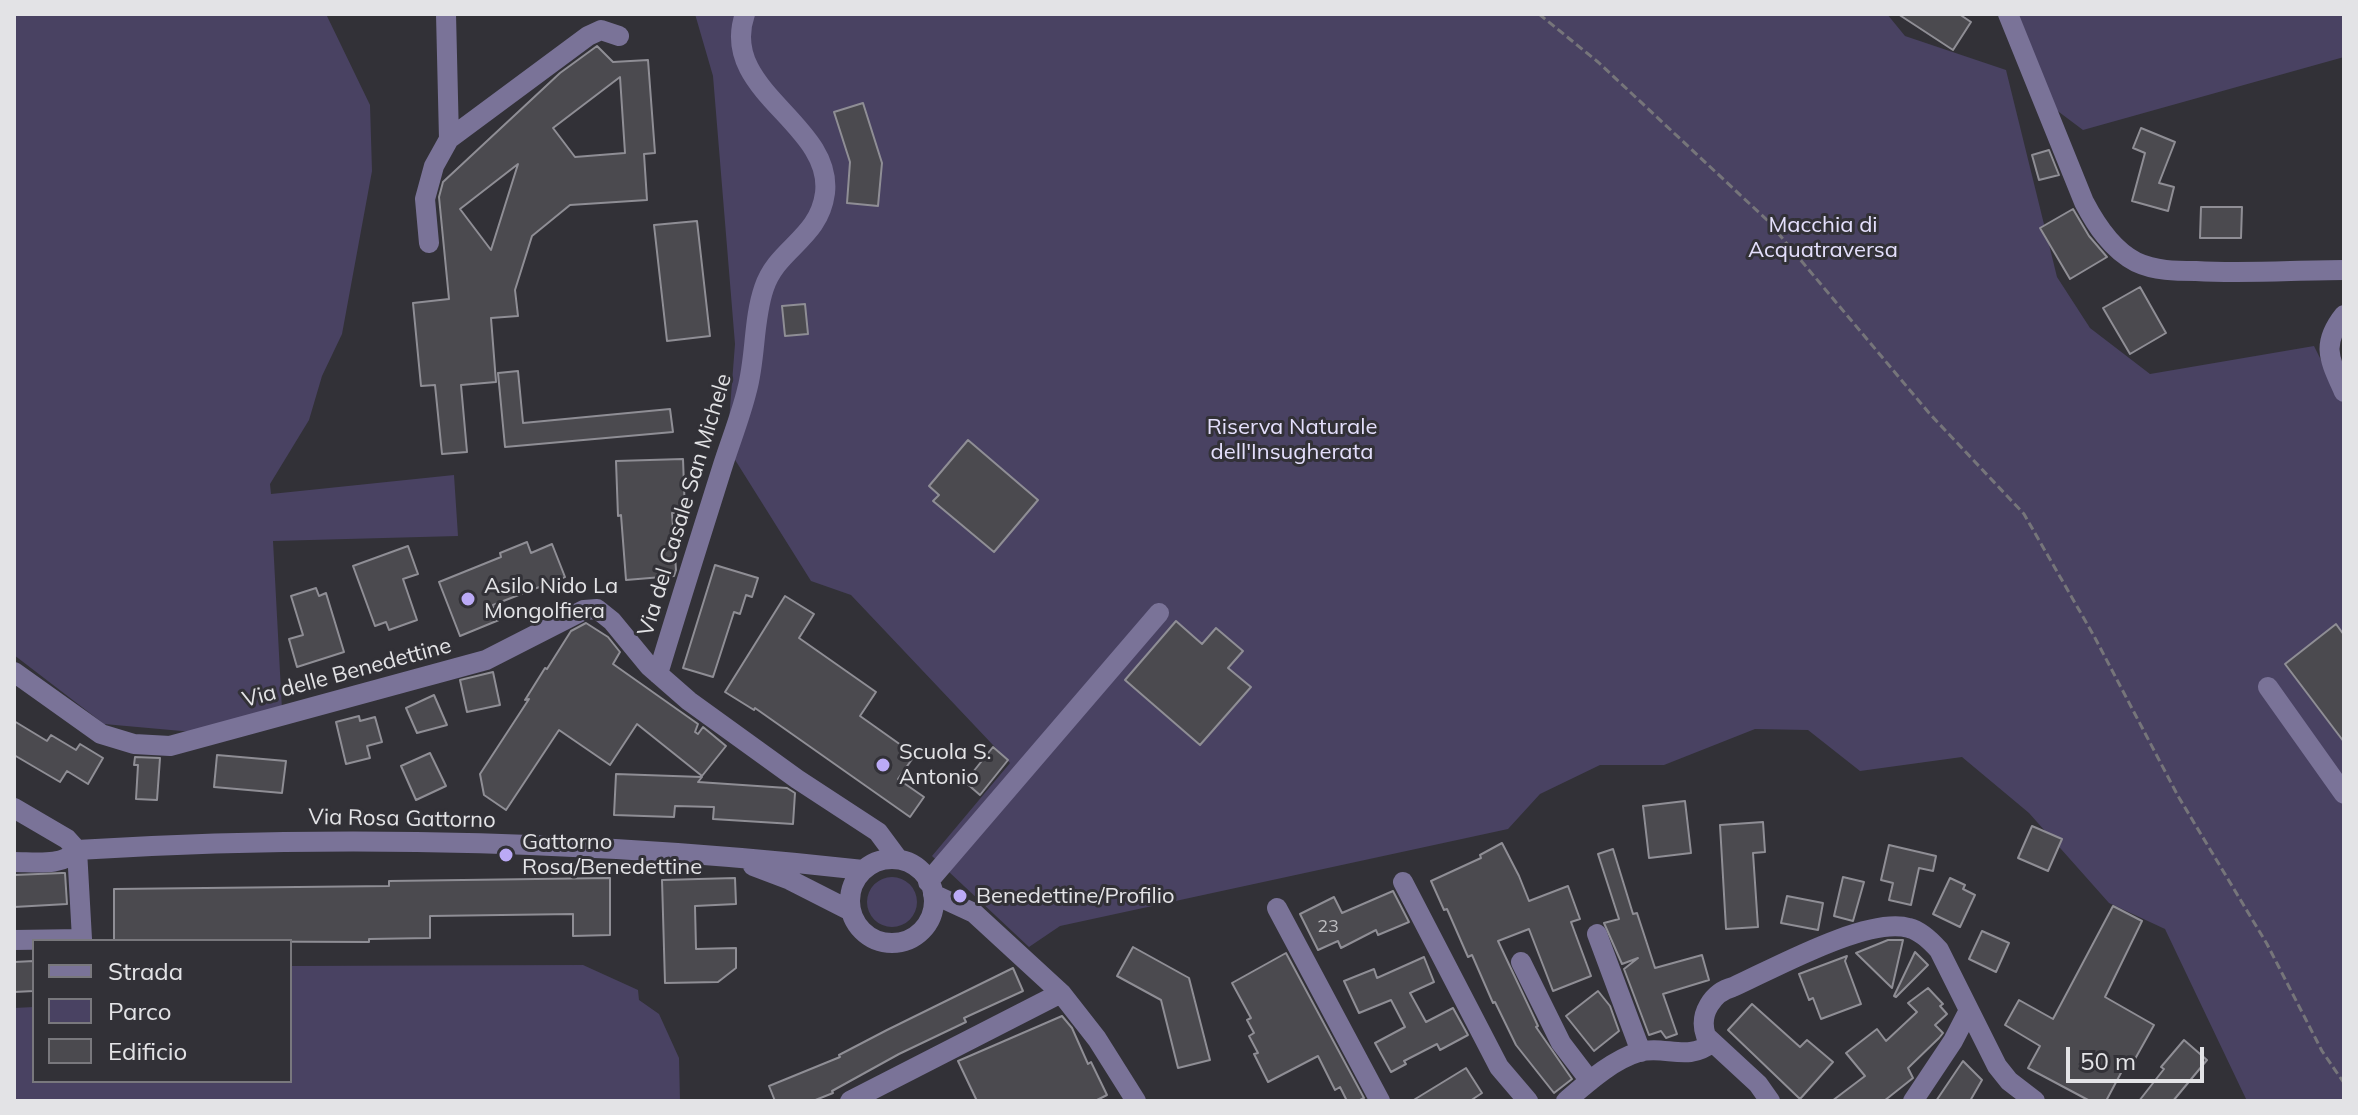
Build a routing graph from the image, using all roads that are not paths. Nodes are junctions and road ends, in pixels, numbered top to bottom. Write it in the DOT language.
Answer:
graph roads {
  1 [pos="446,14"];
  2 [pos="745,14"];
  3 [pos="2008,14"];
  4 [pos="619,36"];
  5 [pos="449,139"];
  6 [pos="429,243"];
  7 [pos="2344,270"];
  8 [pos="2344,315"];
  9 [pos="2344,392"];
  10 [pos="1159,613"];
  11 [pos="14,672"];
  12 [pos="658,674"];
  13 [pos="2268,687"];
  14 [pos="2344,794"];
  15 [pos="14,808"];
  16 [pos="77,850"];
  17 [pos="725,856"];
  18 [pos="898,859"];
  19 [pos="14,862"];
  20 [pos="863,870"];
  21 [pos="1403,882"];
  22 [pos="930,888"];
  23 [pos="1277,908"];
  24 [pos="851,911"];
  25 [pos="1597,934"];
  26 [pos="82,939"];
  27 [pos="1521,962"];
  28 [pos="1061,993"];
  29 [pos="1968,1012"];
  30 [pos="1711,1043"];
  31 [pos="1641,1052"];
  32 [pos="1590,1081"];
  33 [pos="850,1101"];
  34 [pos="1136,1101"];
  35 [pos="1380,1101"];
  36 [pos="1528,1101"];
  37 [pos="1566,1101"];
  38 [pos="1770,1101"];
  39 [pos="1913,1101"];
  40 [pos="2035,1101"];
  1 -- 5 [label="street"];
  2 -- 12 [label="street, Via del Casale San Michele"];
  3 -- 7 [label="street"];
  4 -- 5 [label="street"];
  5 -- 6 [label="street"];
  8 -- 9 [label="street"];
  10 -- 22 [label="street"];
  11 -- 12 [label="street, Via delle Benedettine"];
  12 -- 18 [label="street, Via delle Benedettine"];
  13 -- 14 [label="street"];
  15 -- 16 [label="street"];
  16 -- 17 [label="street, Via Rosa Gattorno"];
  16 -- 19 [label="street, Via Rosa Gattorno"];
  16 -- 26 [label="street"];
  17 -- 20 [label="street, Via Rosa Gattorno"];
  17 -- 24 [label="street, Via Rosa Gattorno"];
  18 -- 20 [label="street"];
  18 -- 22 [label="street"];
  20 -- 24 [label="street"];
  21 -- 36 [label="street"];
  22 -- 24 [label="street"];
  22 -- 28 [label="street"];
  23 -- 35 [label="street"];
  25 -- 31 [label="street"];
  27 -- 32 [label="street"];
  28 -- 33 [label="street"];
  28 -- 34 [label="street"];
  29 -- 30 [label="street"];
  29 -- 39 [label="street"];
  29 -- 40 [label="street"];
  30 -- 31 [label="street"];
  30 -- 38 [label="street"];
  31 -- 32 [label="street"];
  32 -- 37 [label="street"];
}
